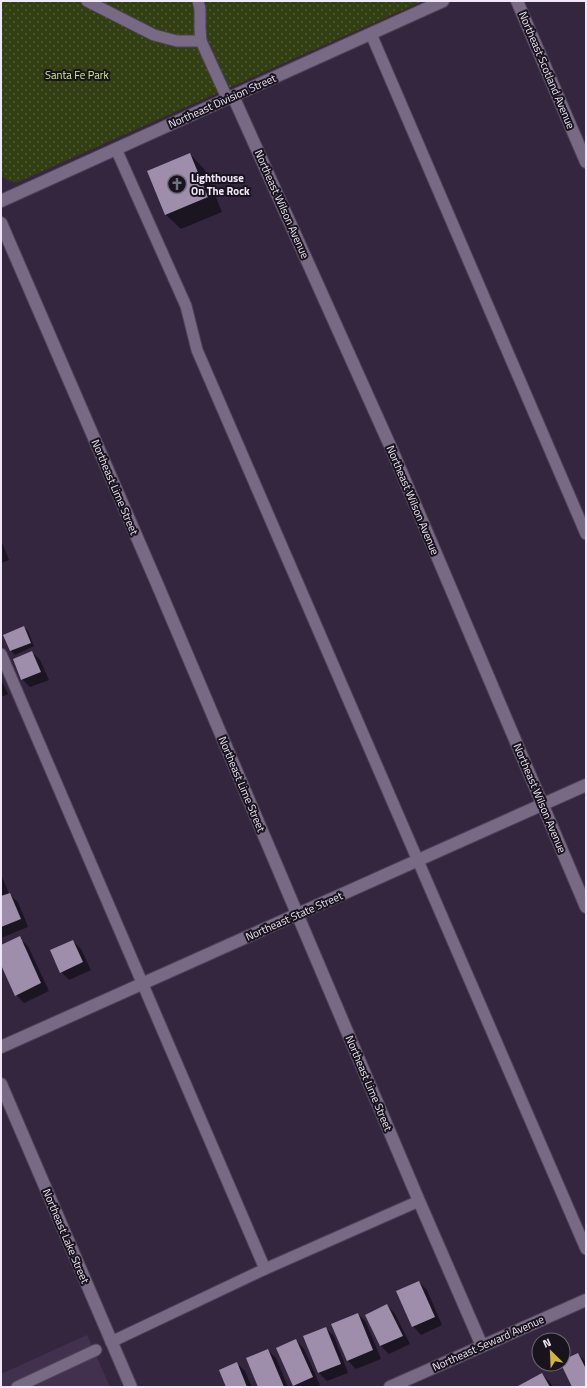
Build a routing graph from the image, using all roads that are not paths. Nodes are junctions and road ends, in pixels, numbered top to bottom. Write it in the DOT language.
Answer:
graph roads {
  1 [pos="87,1"];
  2 [pos="198,1"];
  3 [pos="443,1"];
  4 [pos="517,1"];
  5 [pos="371,34"];
  6 [pos="201,41"];
  7 [pos="230,97"];
  8 [pos="116,149"];
  9 [pos="586,162"];
  10 [pos="1,201"];
  11 [pos="1,223"];
  12 [pos="586,534"];
  13 [pos="1,654"];
  14 [pos="586,785"];
  15 [pos="542,805"];
  16 [pos="419,860"];
  17 [pos="586,907"];
  18 [pos="297,915"];
  19 [pos="142,984"];
  20 [pos="1,1047"];
  21 [pos="1,1084"];
  22 [pos="419,1201"];
  23 [pos="586,1249"];
  24 [pos="265,1269"];
  25 [pos="586,1300"];
  26 [pos="111,1342"];
  27 [pos="482,1346"];
  28 [pos="96,1350"];
  29 [pos="17,1387"];
  30 [pos="131,1387"];
  31 [pos="390,1387"];
  1 -- 6 [label="lane"];
  2 -- 6 [label="lane"];
  3 -- 5 [label="street, Northeast Division Street"];
  4 -- 9 [label="street, Northeast Scotland Avenue"];
  5 -- 7 [label="street, Northeast Division Street"];
  5 -- 12 [label="lane"];
  6 -- 7 [label="lane"];
  7 -- 8 [label="street, Northeast Division Street"];
  7 -- 15 [label="street, Northeast Wilson Avenue"];
  8 -- 10 [label="street, Northeast Division Street"];
  8 -- 16 [label="lane"];
  11 -- 18 [label="street, Northeast Lime Street"];
  13 -- 19 [label="lane"];
  14 -- 15 [label="street, Northeast State Street"];
  15 -- 16 [label="street, Northeast State Street"];
  15 -- 17 [label="street, Northeast Wilson Avenue"];
  16 -- 18 [label="street, Northeast State Street"];
  16 -- 23 [label="lane"];
  18 -- 19 [label="street, Northeast State Street"];
  18 -- 22 [label="street, Northeast Lime Street"];
  19 -- 20 [label="street, Northeast State Street"];
  19 -- 24 [label="lane"];
  21 -- 26 [label="street, Northeast Lake Street"];
  22 -- 24 [label="lane"];
  22 -- 27 [label="street, Northeast Lime Street"];
  24 -- 26 [label="lane"];
  25 -- 27 [label="street, Northeast Seward Avenue"];
  26 -- 30 [label="street, Northeast Lake Street"];
  27 -- 31 [label="street, Northeast Seward Avenue"];
  28 -- 29 [label="lane"];
}
